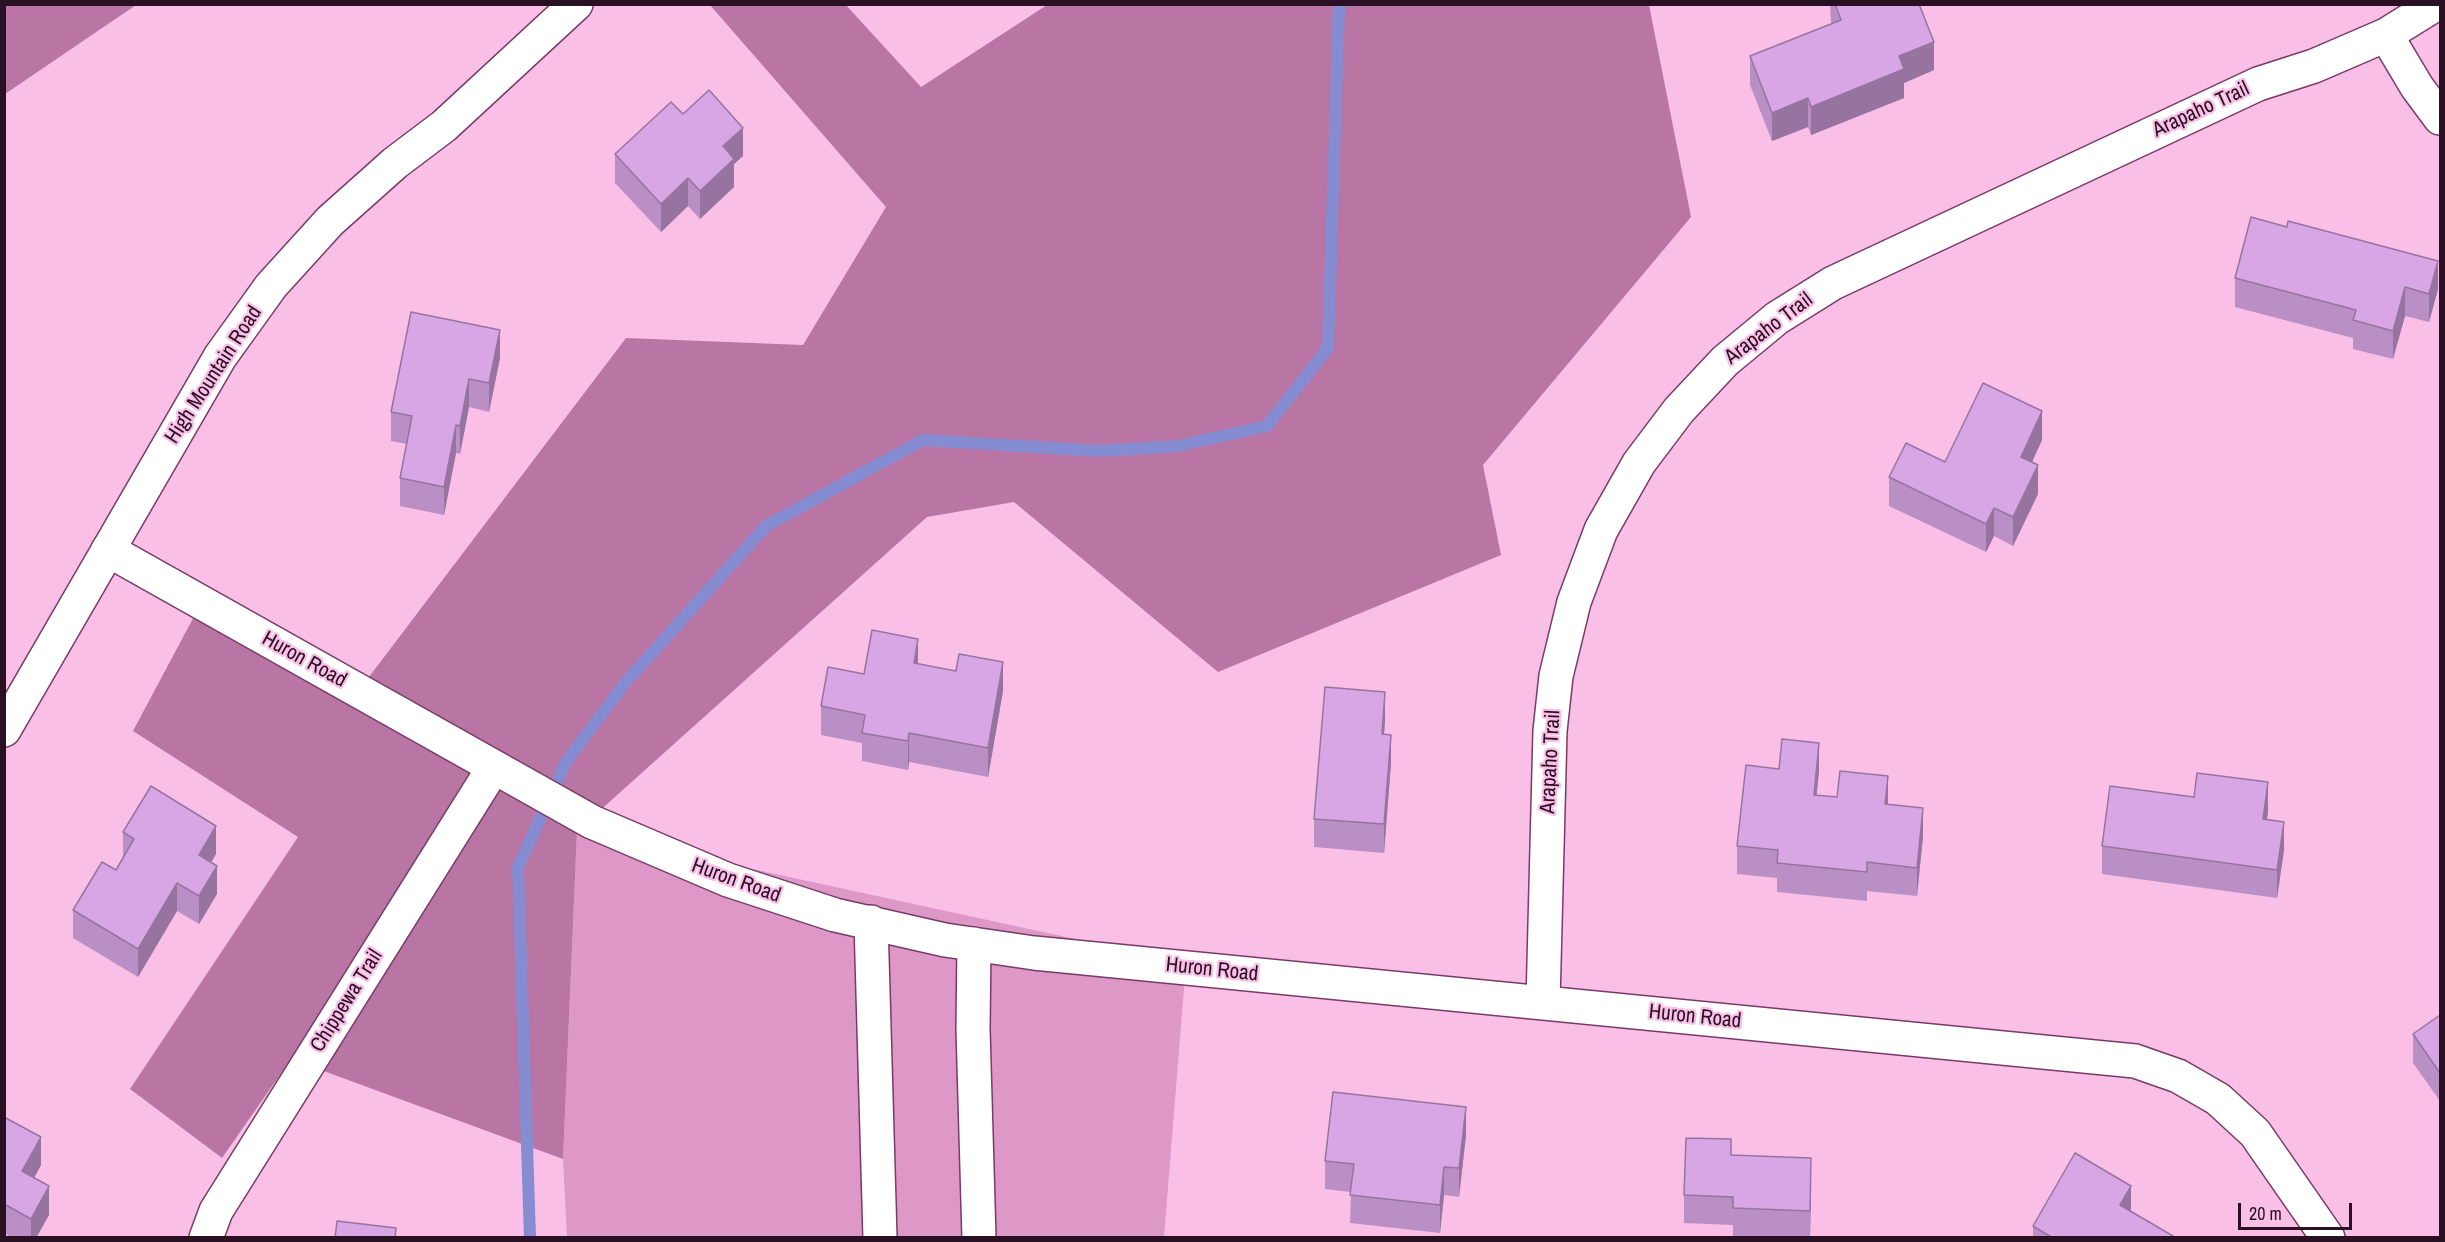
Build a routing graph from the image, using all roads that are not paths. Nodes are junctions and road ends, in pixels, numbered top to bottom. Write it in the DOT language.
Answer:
graph roads {
  1 [pos="576,4"];
  2 [pos="2436,4"];
  3 [pos="2386,35"];
  4 [pos="2440,118"];
  5 [pos="108,550"];
  6 [pos="4,730"];
  7 [pos="494,767"];
  8 [pos="871,922"];
  9 [pos="974,944"];
  10 [pos="1543,1002"];
  11 [pos="206,1238"];
  12 [pos="880,1238"];
  13 [pos="979,1238"];
  14 [pos="2328,1238"];
  1 -- 5 [label="street, High Mountain Road"];
  2 -- 3 [label="street, Arapaho Trail"];
  3 -- 4 [label="street"];
  3 -- 10 [label="street, Arapaho Trail"];
  5 -- 6 [label="street, High Mountain Road"];
  5 -- 7 [label="street, Huron Road"];
  7 -- 8 [label="street, Huron Road"];
  7 -- 11 [label="street, Chippewa Trail"];
  8 -- 9 [label="street, Huron Road"];
  8 -- 12 [label="street"];
  9 -- 10 [label="street, Huron Road"];
  9 -- 13 [label="street"];
  10 -- 14 [label="street, Huron Road"];
}
